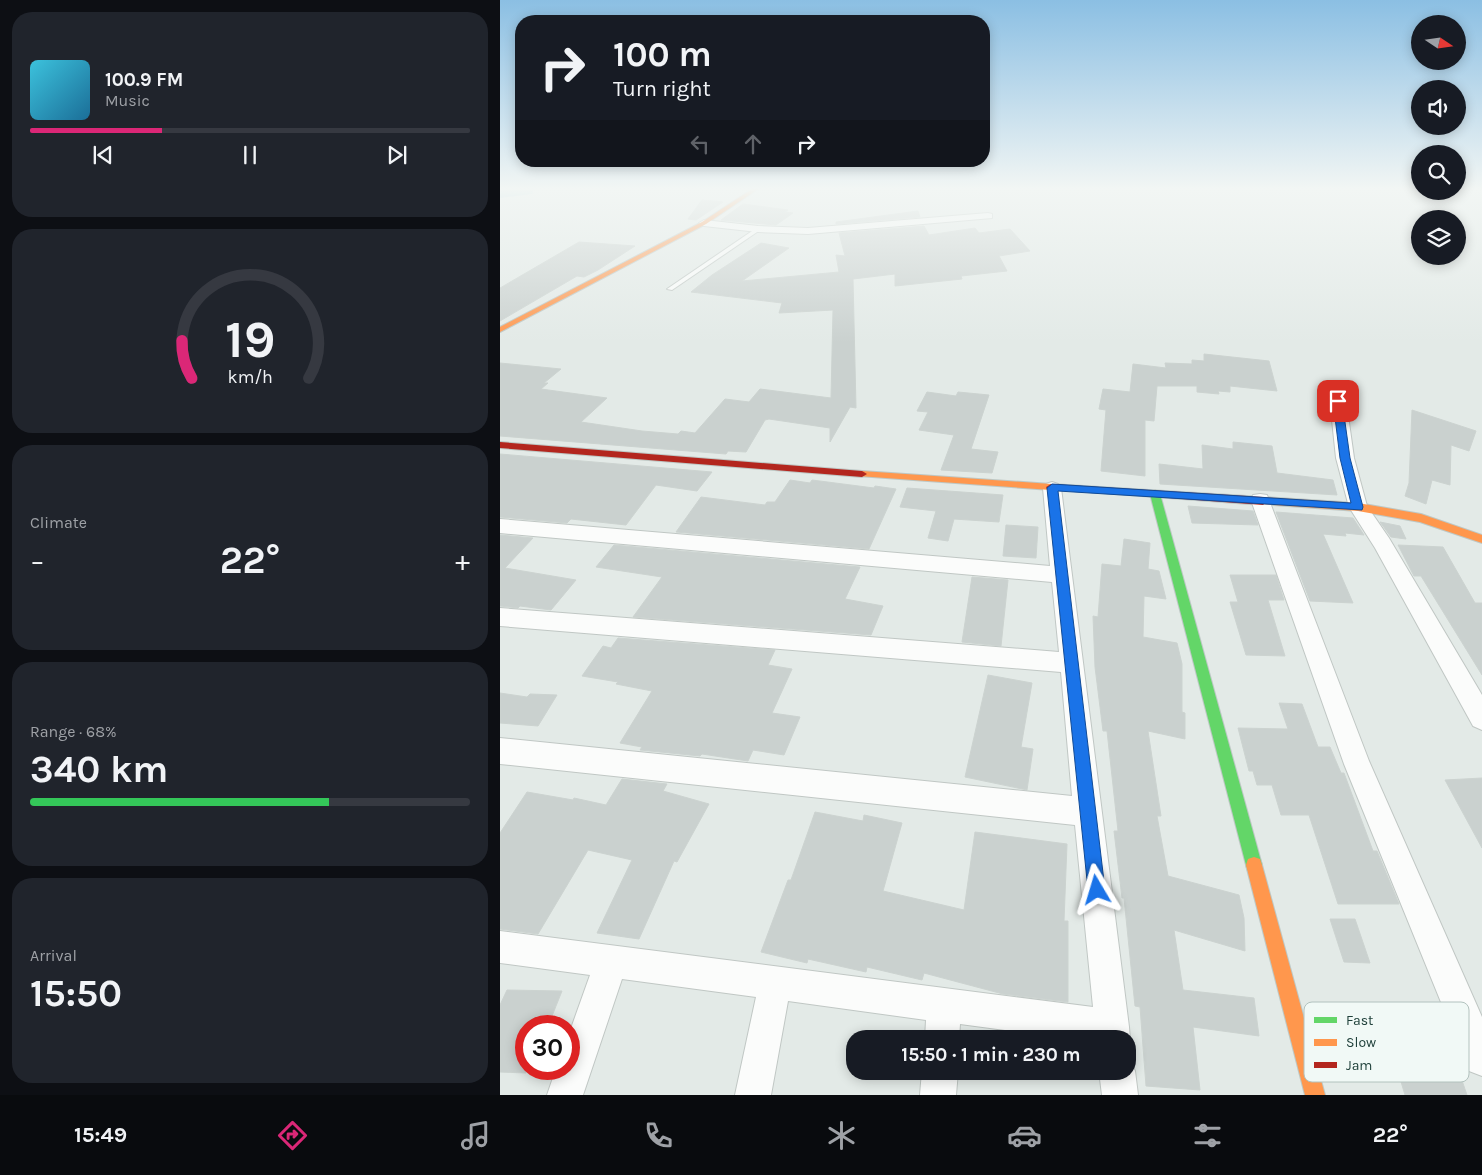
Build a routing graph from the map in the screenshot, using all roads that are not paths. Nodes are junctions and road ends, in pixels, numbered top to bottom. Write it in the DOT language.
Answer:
graph roads {
  1 [pos="671,240"];
  2 [pos="742,240"];
  3 [pos="670,289"];
  4 [pos="500,330"];
  5 [pos="1338,401"];
  6 [pos="500,445"];
  7 [pos="1052,488"];
  8 [pos="1155,494"];
  9 [pos="1260,500"];
  10 [pos="1358,507"];
  11 [pos="500,526"];
  12 [pos="1482,540"];
  13 [pos="1062,575"];
  14 [pos="500,617"];
  15 [pos="1071,663"];
  16 [pos="1482,718"];
  17 [pos="500,751"];
  18 [pos="1088,812"];
  19 [pos="500,947"];
  20 [pos="611,962"];
  21 [pos="775,984"];
  22 [pos="1458,1002"];
  23 [pos="944,1005"];
  24 [pos="1469,1027"];
  25 [pos="943,1030"];
  26 [pos="1095,1030"];
  27 [pos="1113,1030"];
  28 [pos="1304,1054"];
  29 [pos="1482,1058"];
  30 [pos="939,1080"];
  31 [pos="1118,1080"];
  32 [pos="1312,1082"];
  33 [pos="565,1095"];
  34 [pos="753,1095"];
  35 [pos="938,1095"];
  36 [pos="1120,1095"];
  37 [pos="1315,1095"];
  1 -- 4 [label="street"];
  2 -- 3 [label="lane"];
  5 -- 10 [label="street"];
  6 -- 7 [label="street"];
  7 -- 8 [label="street"];
  7 -- 13 [label="street"];
  8 -- 9 [label="street"];
  8 -- 28 [label="street"];
  9 -- 10 [label="street"];
  9 -- 22 [label="street"];
  10 -- 12 [label="street"];
  10 -- 16 [label="street"];
  11 -- 13 [label="street"];
  13 -- 15 [label="street"];
  14 -- 15 [label="street"];
  15 -- 18 [label="street"];
  17 -- 18 [label="street"];
  18 -- 27 [label="street"];
  19 -- 20 [label="street"];
  20 -- 21 [label="street"];
  20 -- 33 [label="street"];
  21 -- 23 [label="street"];
  21 -- 34 [label="street"];
  23 -- 25 [label="street"];
  23 -- 26 [label="street"];
  24 -- 29 [label="street"];
  30 -- 35 [label="street"];
  31 -- 36 [label="street"];
  32 -- 37 [label="street"];
}
